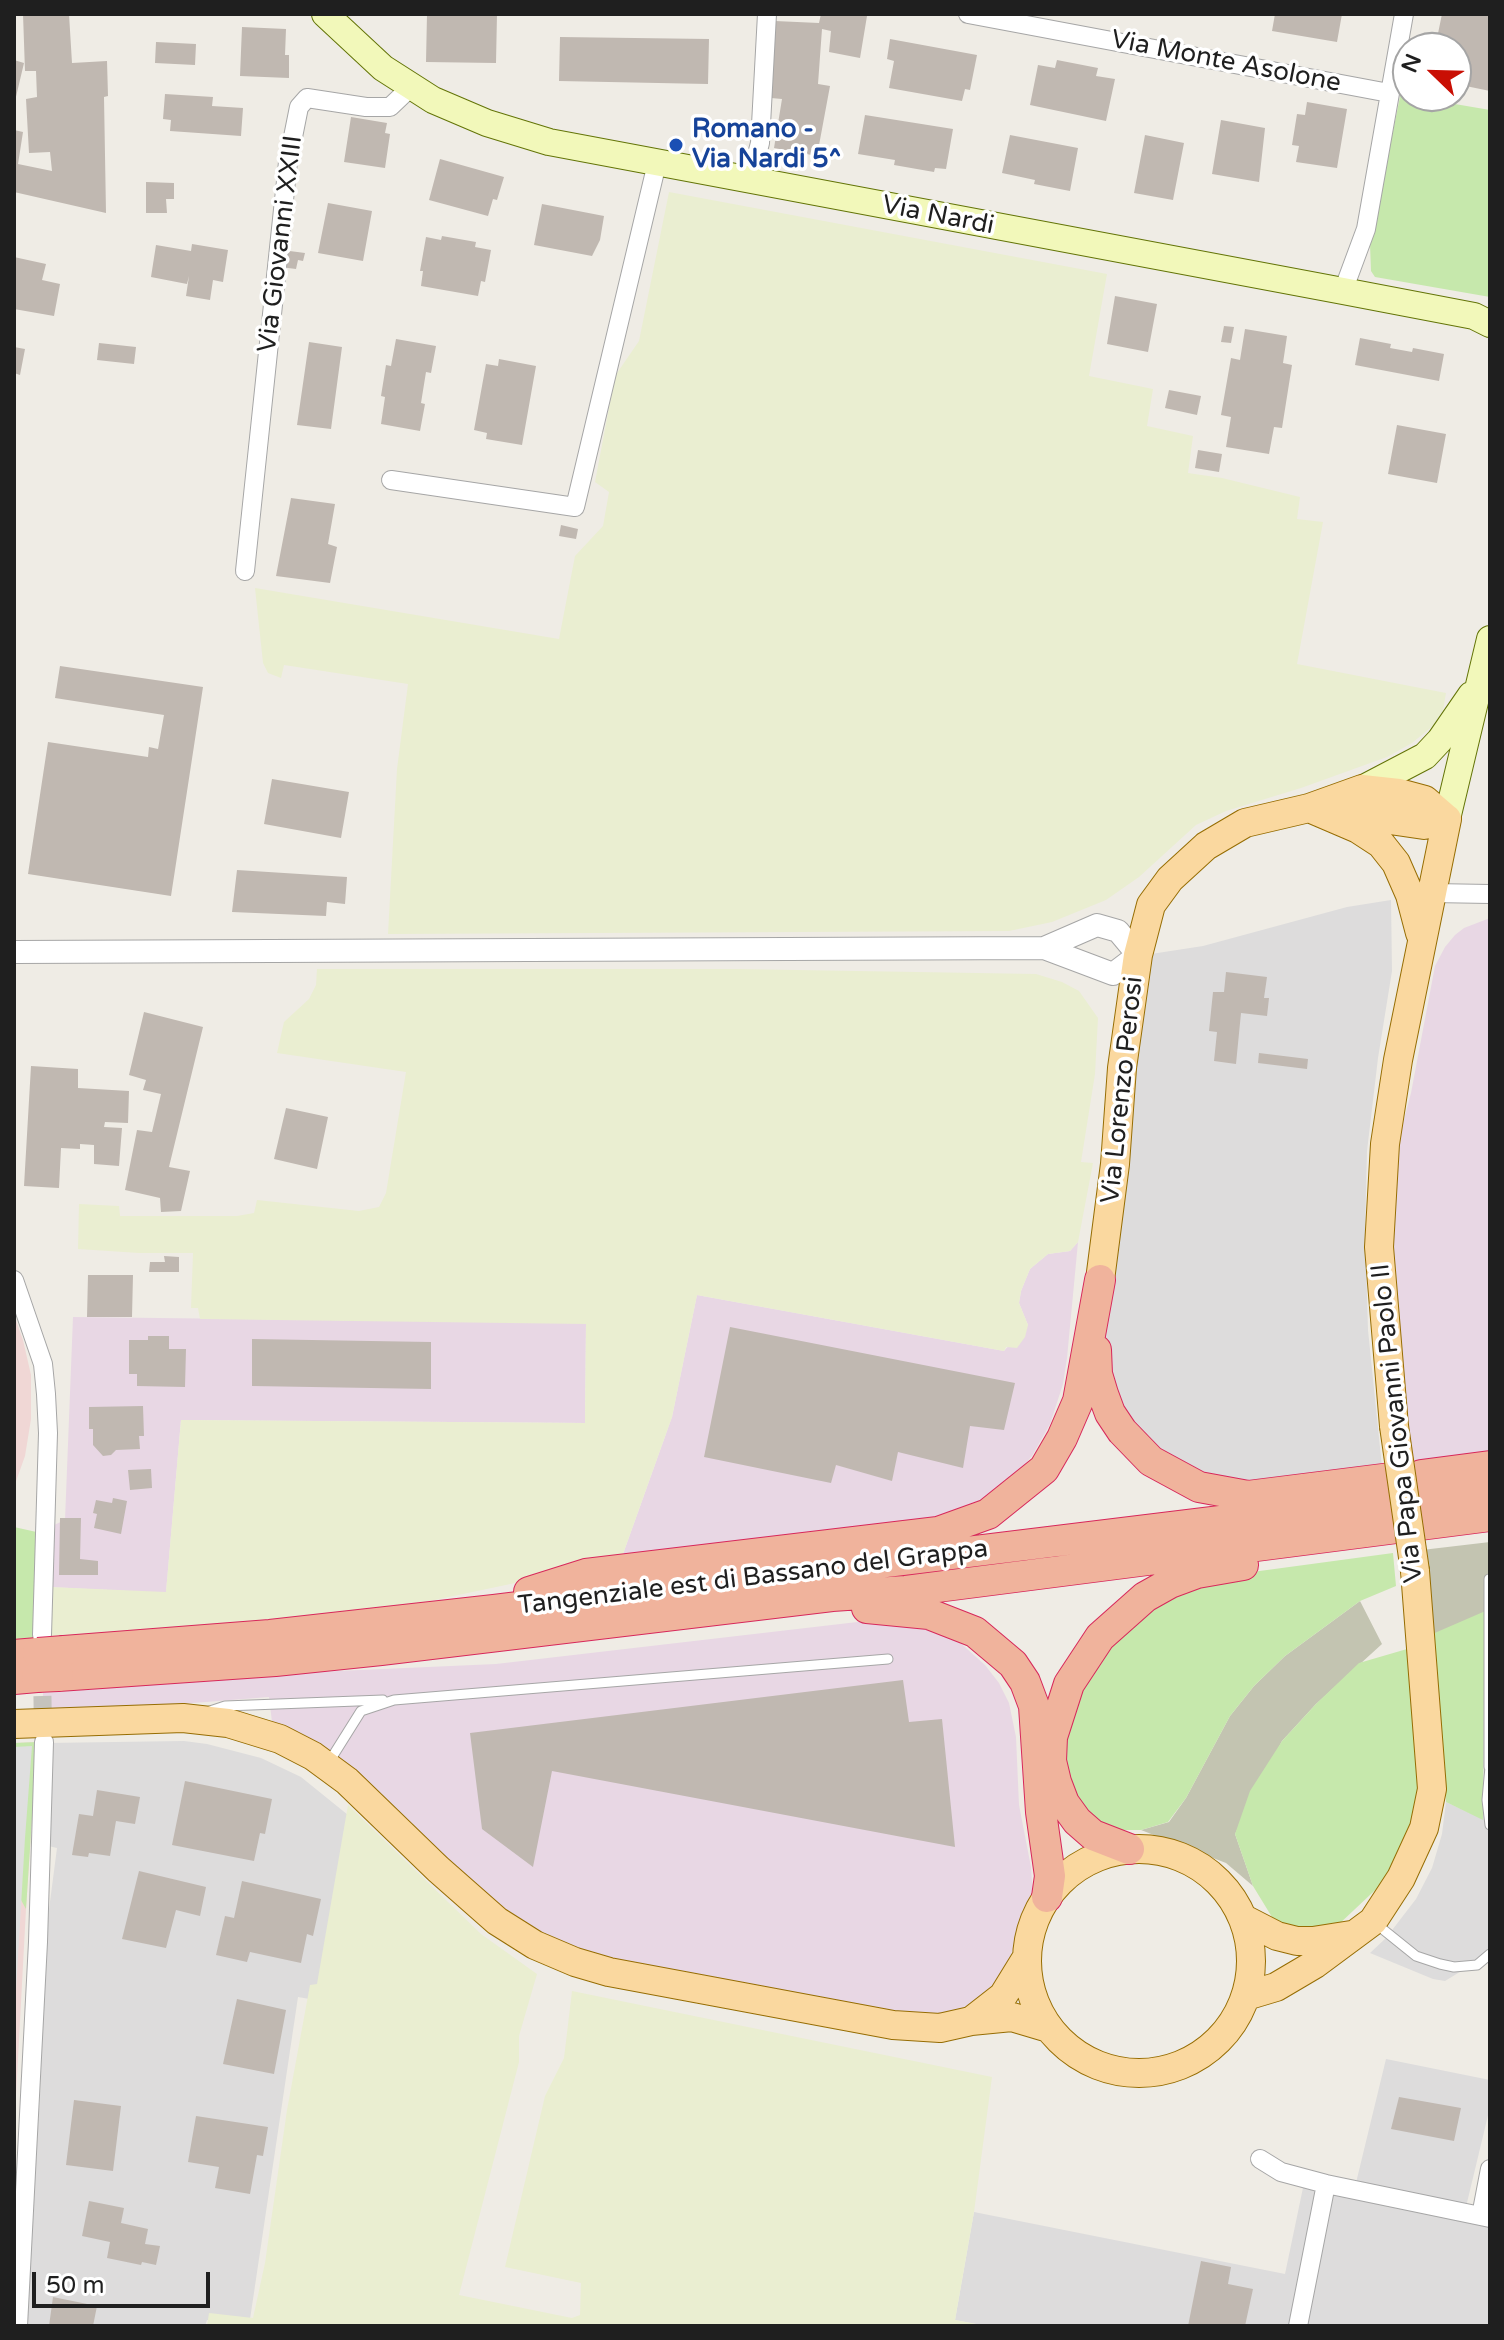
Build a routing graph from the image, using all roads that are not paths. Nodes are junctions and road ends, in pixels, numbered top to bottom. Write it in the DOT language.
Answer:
graph roads {
  1 [pos="325,14"];
  2 [pos="767,14"];
  3 [pos="1404,14"];
  4 [pos="974,15"];
  5 [pos="411,87"];
  6 [pos="1389,93"];
  7 [pos="657,163"];
  8 [pos="750,181"];
  9 [pos="1343,291"];
  10 [pos="1485,318"];
  11 [pos="391,480"];
  12 [pos="245,571"];
  13 [pos="1490,639"];
  14 [pos="1480,682"];
  15 [pos="1362,789"];
  16 [pos="1309,808"];
  17 [pos="1447,819"];
  18 [pos="1432,893"];
  19 [pos="1490,894"];
  20 [pos="1421,938"];
  21 [pos="1044,948"];
  22 [pos="14,952"];
  23 [pos="1138,955"];
  24 [pos="14,1280"];
  25 [pos="1100,1280"];
  26 [pos="1490,1466"];
  27 [pos="1421,1475"];
  28 [pos="1391,1478"];
  29 [pos="1490,1488"];
  30 [pos="1490,1516"];
  31 [pos="1490,1534"];
  32 [pos="1430,1541"];
  33 [pos="1399,1545"];
  34 [pos="1489,1579"];
  35 [pos="494,1610"];
  36 [pos="381,1650"];
  37 [pos="888,1659"];
  38 [pos="38,1661"];
  39 [pos="394,1700"];
  40 [pos="183,1718"];
  41 [pos="14,1724"];
  42 [pos="44,1742"];
  43 [pos="327,1765"];
  44 [pos="1490,1767"];
  45 [pos="1490,1825"];
  46 [pos="1129,1849"];
  47 [pos="1047,1897"];
  48 [pos="1244,1919"];
  49 [pos="1365,1928"];
  50 [pos="1490,1954"];
  51 [pos="1027,1957"];
  52 [pos="1246,1996"];
  53 [pos="971,2021"];
  54 [pos="1049,2028"];
  55 [pos="1260,2159"];
  56 [pos="1490,2169"];
  57 [pos="1326,2184"];
  58 [pos="1486,2217"];
  59 [pos="18,2326"];
  60 [pos="1298,2326"];
  1 -- 5 [label="main road"];
  2 -- 8 [label="street"];
  3 -- 6 [label="street"];
  4 -- 6 [label="street, Via Monte Asolone"];
  5 -- 7 [label="main road, Via Nardi"];
  5 -- 12 [label="street, Via Giovanni XXIII"];
  6 -- 9 [label="street"];
  7 -- 8 [label="main road, Via Nardi"];
  7 -- 11 [label="street"];
  8 -- 9 [label="main road, Via Nardi"];
  9 -- 10 [label="main road, Via Nardi"];
  13 -- 14 [label="main road"];
  14 -- 15 [label="main road"];
  14 -- 17 [label="main road"];
  15 -- 16 [label="main road"];
  15 -- 17 [label="main road"];
  16 -- 17 [label="main road"];
  16 -- 20 [label="main road"];
  16 -- 23 [label="main road"];
  17 -- 18 [label="main road, Via Papa Giovanni Paolo II"];
  18 -- 19 [label="street"];
  18 -- 20 [label="main road, Via Papa Giovanni Paolo II"];
  20 -- 49 [label="main road, Via Papa Giovanni Paolo II, bridge"];
  21 -- 22 [label="street"];
  21 -- 23 [label="street, Via Lorenzo Perosi"];
  21 -- 23 [label="street"];
  23 -- 25 [label="main road, Via Lorenzo Perosi"];
  24 -- 38 [label="street"];
  25 -- 28 [label="highway"];
  25 -- 35 [label="highway"];
  26 -- 27 [label="highway"];
  29 -- 35 [label="highway, Tangenziale est di Bassano del Grappa"];
  30 -- 36 [label="highway, Tangenziale est di Bassano del Grappa"];
  31 -- 32 [label="highway"];
  33 -- 46 [label="highway"];
  34 -- 44 [label="lane"];
  35 -- 38 [label="highway, Tangenziale est di Bassano del Grappa"];
  36 -- 38 [label="highway, Tangenziale est di Bassano del Grappa"];
  36 -- 47 [label="highway"];
  37 -- 39 [label="lane"];
  39 -- 40 [label="lane"];
  39 -- 43 [label="lane"];
  40 -- 41 [label="main road"];
  40 -- 43 [label="main road"];
  42 -- 59 [label="street"];
  43 -- 53 [label="main road"];
  44 -- 45 [label="lane"];
  46 -- 47 [label="main road"];
  46 -- 48 [label="main road"];
  47 -- 51 [label="main road"];
  48 -- 49 [label="main road"];
  48 -- 52 [label="main road"];
  49 -- 50 [label="lane"];
  49 -- 52 [label="main road, Via Papa Giovanni Paolo II"];
  51 -- 53 [label="main road"];
  51 -- 54 [label="main road"];
  52 -- 54 [label="main road"];
  53 -- 54 [label="main road"];
  55 -- 57 [label="street"];
  56 -- 58 [label="street"];
  57 -- 58 [label="street"];
  57 -- 60 [label="street"];
}
